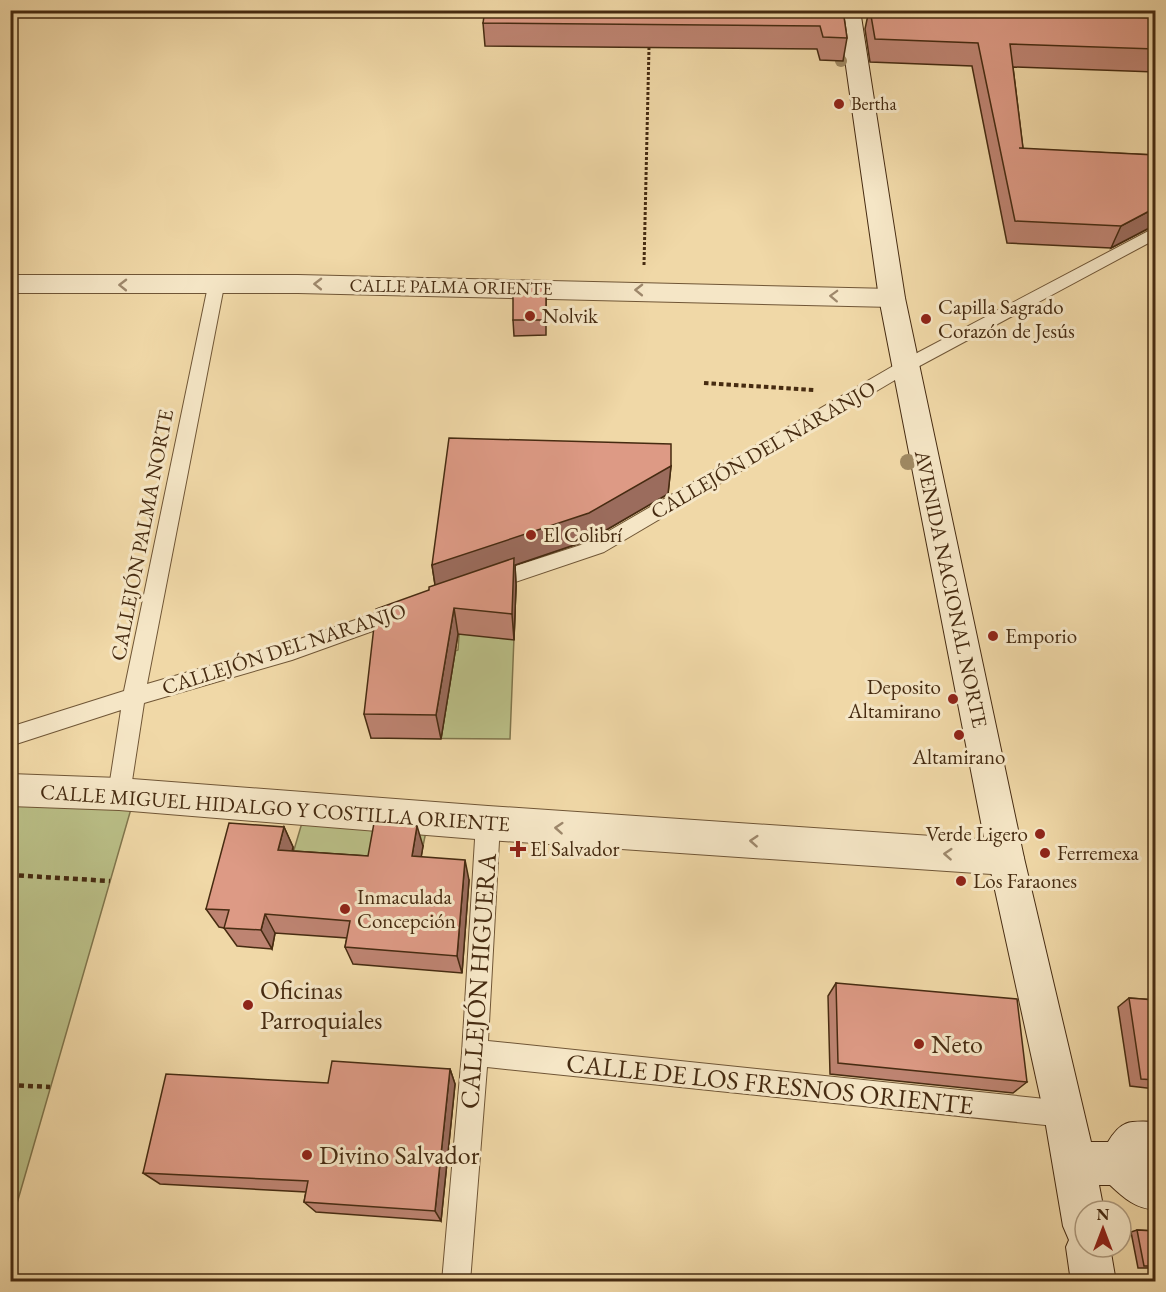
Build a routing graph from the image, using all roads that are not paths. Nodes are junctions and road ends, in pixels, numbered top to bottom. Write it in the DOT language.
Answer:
graph roads {
  1 [pos="849,10"];
  2 [pos="1155,232"];
  3 [pos="10,284"];
  4 [pos="216,286"];
  5 [pos="892,298"];
  6 [pos="906,366"];
  7 [pos="476,587"];
  8 [pos="424,604"];
  9 [pos="134,696"];
  10 [pos="10,737"];
  11 [pos="10,790"];
  12 [pos="119,794"];
  13 [pos="488,823"];
  14 [pos="1006,858"];
  15 [pos="475,1053"];
  16 [pos="1065,1114"];
  17 [pos="1155,1143"];
  18 [pos="1075,1162"];
  19 [pos="1119,1164"];
  20 [pos="1155,1188"];
  21 [pos="1081,1199"];
  22 [pos="1090,1259"];
  23 [pos="456,1281"];
  24 [pos="1094,1281"];
  1 -- 5 [label="street, AVENIDA NACIONAL NORTE"];
  2 -- 6 [label="lane, CALLEJÓN DEL NARANJO"];
  4 -- 3 [label="street, CALLE PALMA ORIENTE, one-way"];
  5 -- 4 [label="street, CALLE PALMA ORIENTE, one-way"];
  4 -- 9 [label="lane, CALLEJÓN PALMA NORTE"];
  5 -- 6 [label="street, AVENIDA NACIONAL NORTE"];
  6 -- 7 [label="lane, CALLEJÓN DEL NARANJO"];
  6 -- 14 [label="street, AVENIDA NACIONAL NORTE"];
  8 -- 9 [label="lane, CALLEJÓN DEL NARANJO"];
  9 -- 10 [label="lane, CALLEJÓN DEL NARANJO"];
  9 -- 12 [label="lane, CALLEJÓN PALMA NORTE"];
  11 -- 12 [label="street, CALLE MIGUEL HIDALGO Y COSTILLA ORIENTE"];
  12 -- 13 [label="street, CALLE MIGUEL HIDALGO Y COSTILLA ORIENTE"];
  14 -- 13 [label="street, CALLE MIGUEL HIDALGO Y COSTILLA ORIENTE, one-way"];
  13 -- 15 [label="lane, CALLEJÓN HIGUERA"];
  14 -- 16 [label="street, AVENIDA NACIONAL NORTE"];
  15 -- 16 [label="lane, CALLE DE LOS FRESNOS ORIENTE"];
  15 -- 23 [label="lane, CALLEJÓN HIGUERA"];
  16 -- 18 [label="street, AVENIDA NACIONAL NORTE"];
  17 -- 19 [label="street"];
  18 -- 19 [label="street"];
  18 -- 21 [label="street, AVENIDA NACIONAL NORTE"];
  19 -- 20 [label="street"];
  22 -- 24 [label="street"];
}
